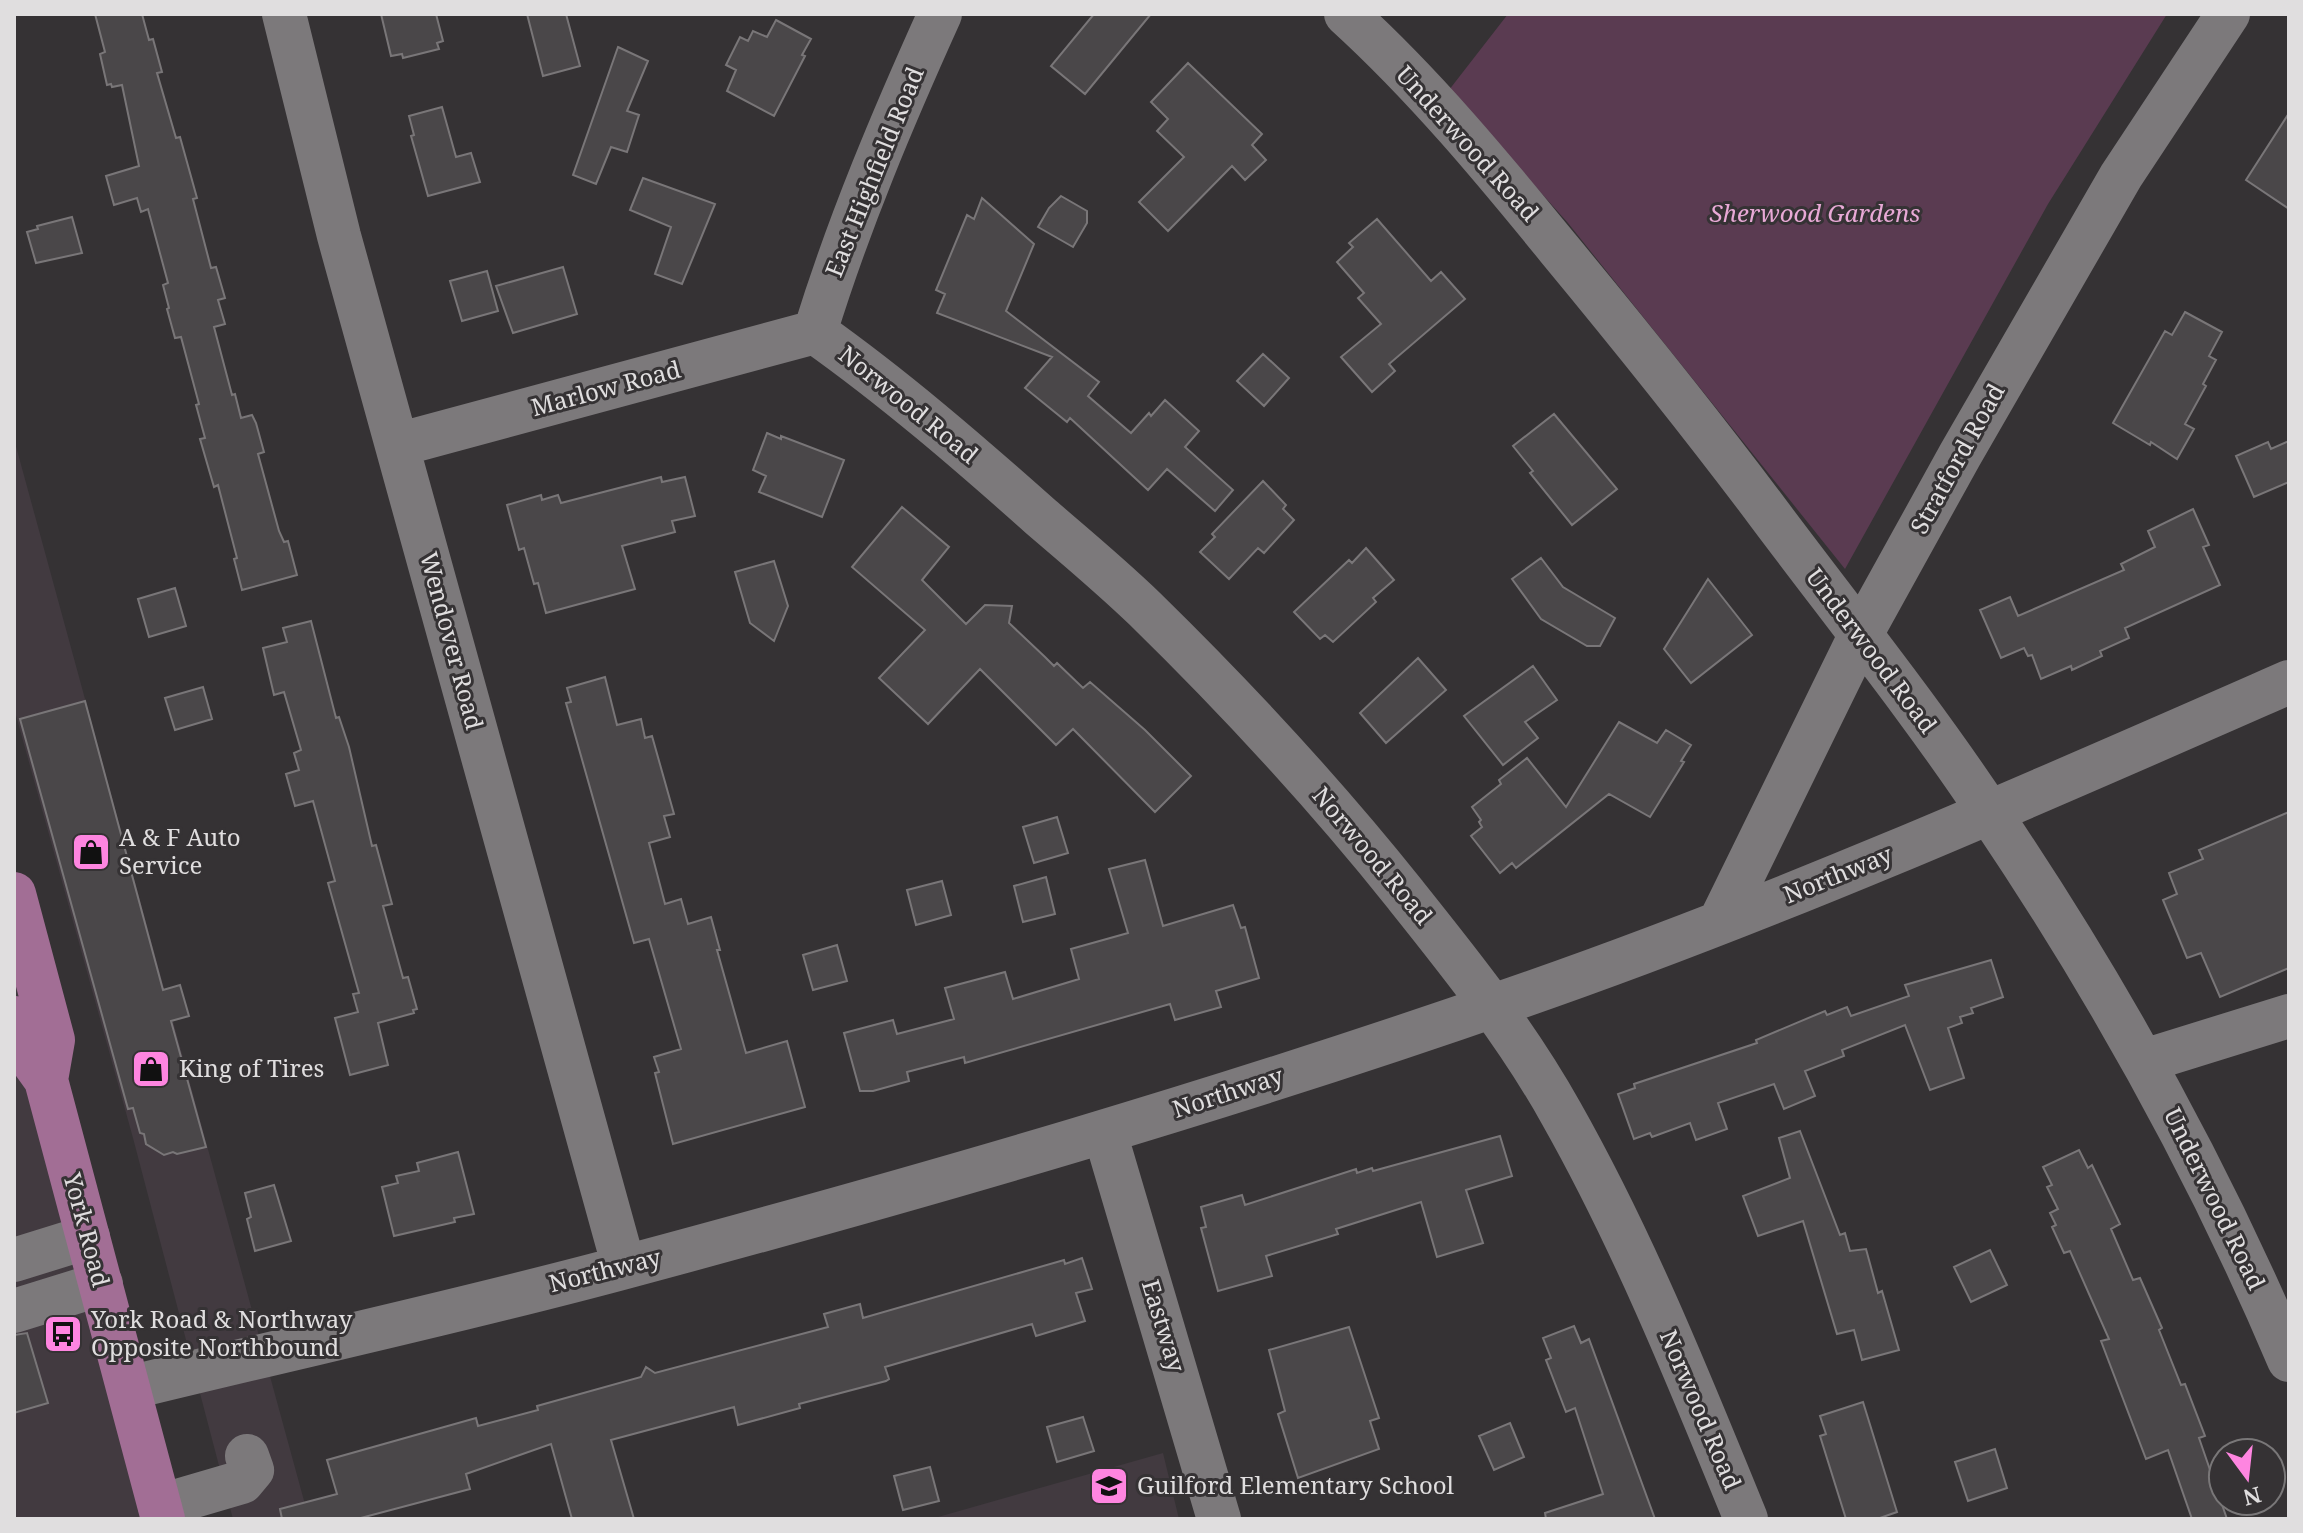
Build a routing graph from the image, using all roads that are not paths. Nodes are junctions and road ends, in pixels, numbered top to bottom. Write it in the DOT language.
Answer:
graph roads {
  1 [pos="284,14"];
  2 [pos="940,14"];
  3 [pos="1346,14"];
  4 [pos="2228,14"];
  5 [pos="815,332"];
  6 [pos="397,445"];
  7 [pos="1861,634"];
  8 [pos="2289,682"];
  9 [pos="1990,813"];
  10 [pos="14,894"];
  11 [pos="1720,922"];
  12 [pos="1492,1006"];
  13 [pos="2289,1016"];
  14 [pos="14,1018"];
  15 [pos="2144,1061"];
  16 [pos="46,1080"];
  17 [pos="1105,1133"];
  18 [pos="88,1237"];
  19 [pos="14,1260"];
  20 [pos="624,1267"];
  21 [pos="101,1284"];
  22 [pos="14,1311"];
  23 [pos="2289,1360"];
  24 [pos="129,1388"];
  25 [pos="247,1456"];
  26 [pos="161,1512"];
  27 [pos="1219,1519"];
  28 [pos="1746,1519"];
  1 -- 6 [label="street, Wendover Road"];
  2 -- 5 [label="street, East Highfield Road"];
  3 -- 7 [label="street, Underwood Road"];
  4 -- 7 [label="street, Stratford Road"];
  5 -- 6 [label="street, Marlow Road"];
  5 -- 12 [label="street, Norwood Road"];
  6 -- 20 [label="street, Wendover Road"];
  7 -- 9 [label="street, Underwood Road"];
  7 -- 11 [label="street, Stratford Road"];
  8 -- 9 [label="street, Northway"];
  9 -- 11 [label="street, Northway"];
  9 -- 15 [label="street, Underwood Road"];
  10 -- 16 [label="main road, York Road"];
  11 -- 12 [label="street, Northway"];
  12 -- 17 [label="street, Northway"];
  12 -- 28 [label="street, Norwood Road"];
  13 -- 15 [label="street"];
  14 -- 16 [label="main road, York Road"];
  15 -- 23 [label="street, Underwood Road"];
  16 -- 18 [label="main road, York Road"];
  17 -- 20 [label="street, Northway"];
  17 -- 27 [label="street, Eastway"];
  18 -- 19 [label="street"];
  18 -- 21 [label="main road, York Road"];
  20 -- 24 [label="street, Northway"];
  21 -- 22 [label="street"];
  21 -- 24 [label="main road, York Road"];
  24 -- 26 [label="main road, York Road"];
  25 -- 26 [label="street"];
}
